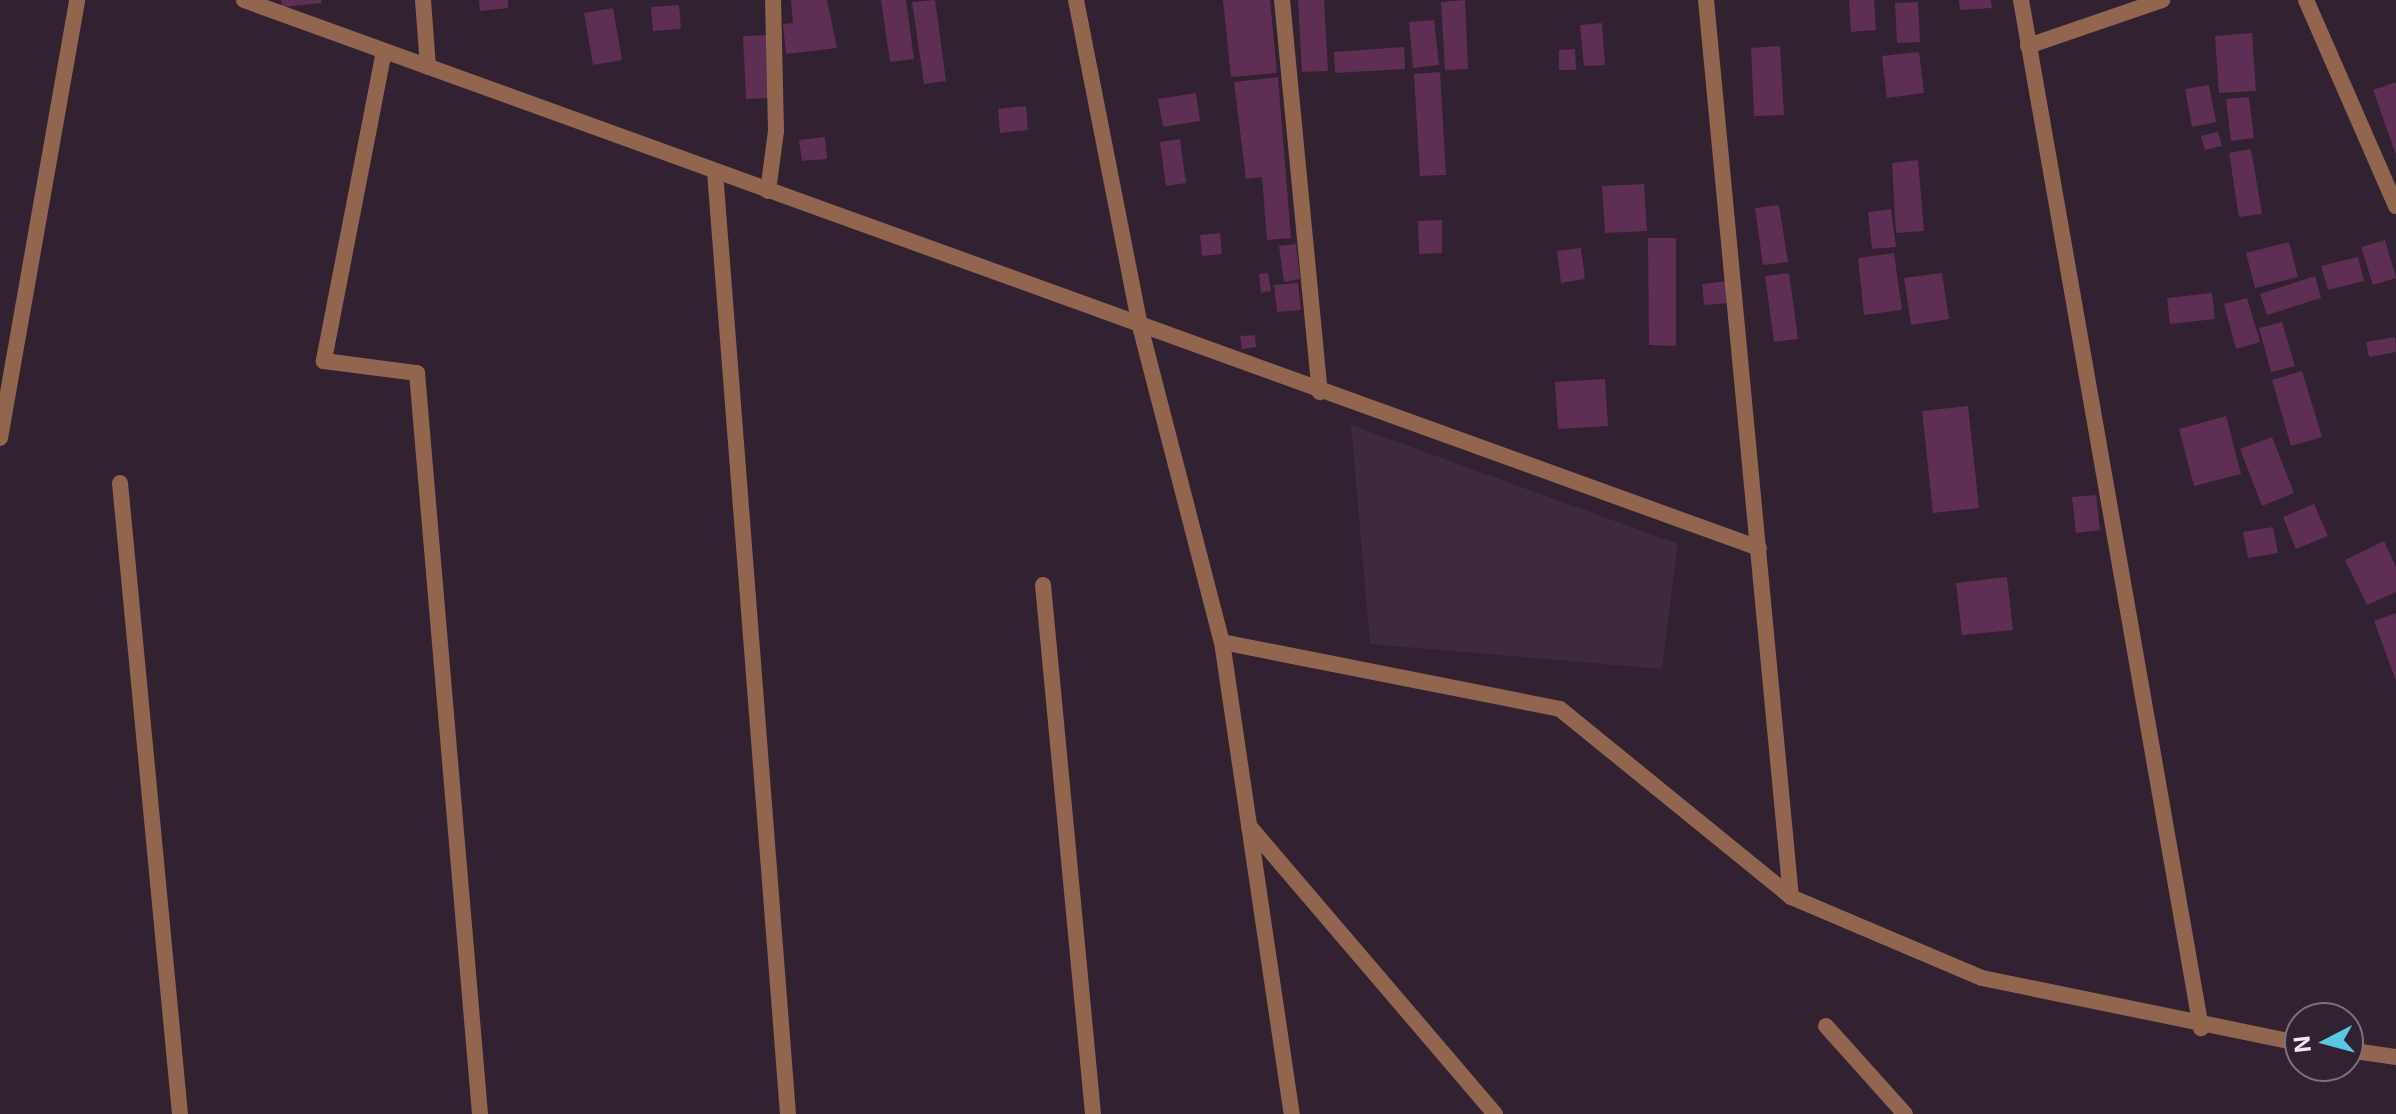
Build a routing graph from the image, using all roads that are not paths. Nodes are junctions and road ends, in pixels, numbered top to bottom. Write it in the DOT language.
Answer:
graph roads {
  1 [pos="77,0"];
  2 [pos="244,0"];
  3 [pos="423,0"];
  4 [pos="773,0"];
  5 [pos="1076,0"];
  6 [pos="1282,0"];
  7 [pos="1706,0"];
  8 [pos="2021,0"];
  9 [pos="2162,0"];
  10 [pos="2306,0"];
  11 [pos="2028,46"];
  12 [pos="384,51"];
  13 [pos="428,67"];
  14 [pos="715,172"];
  15 [pos="768,191"];
  16 [pos="2396,206"];
  17 [pos="1140,326"];
  18 [pos="1320,392"];
  19 [pos="0,438"];
  20 [pos="120,483"];
  21 [pos="1759,548"];
  22 [pos="1043,585"];
  23 [pos="1222,642"];
  24 [pos="1249,826"];
  25 [pos="1791,897"];
  26 [pos="1826,1026"];
  27 [pos="2201,1028"];
  28 [pos="2284,1041"];
  29 [pos="2364,1052"];
  30 [pos="2396,1057"];
  31 [pos="180,1114"];
  32 [pos="480,1114"];
  33 [pos="788,1114"];
  34 [pos="1093,1114"];
  35 [pos="1292,1114"];
  36 [pos="1495,1114"];
  37 [pos="1905,1114"];
  1 -- 19 [label="street"];
  2 -- 12 [label="street"];
  3 -- 13 [label="street"];
  4 -- 15 [label="street"];
  5 -- 17 [label="street"];
  6 -- 18 [label="street"];
  7 -- 21 [label="street"];
  8 -- 11 [label="street"];
  9 -- 11 [label="street"];
  10 -- 16 [label="street"];
  11 -- 27 [label="street"];
  12 -- 13 [label="street"];
  12 -- 32 [label="street"];
  13 -- 14 [label="street"];
  14 -- 15 [label="street"];
  14 -- 33 [label="street"];
  15 -- 17 [label="street"];
  17 -- 18 [label="street"];
  17 -- 23 [label="street"];
  18 -- 21 [label="street"];
  20 -- 31 [label="street"];
  21 -- 25 [label="street"];
  22 -- 34 [label="street"];
  23 -- 24 [label="street"];
  23 -- 25 [label="street"];
  24 -- 35 [label="street"];
  24 -- 36 [label="street"];
  25 -- 27 [label="street"];
  26 -- 37 [label="street"];
  27 -- 28 [label="street"];
  29 -- 30 [label="street"];
}
